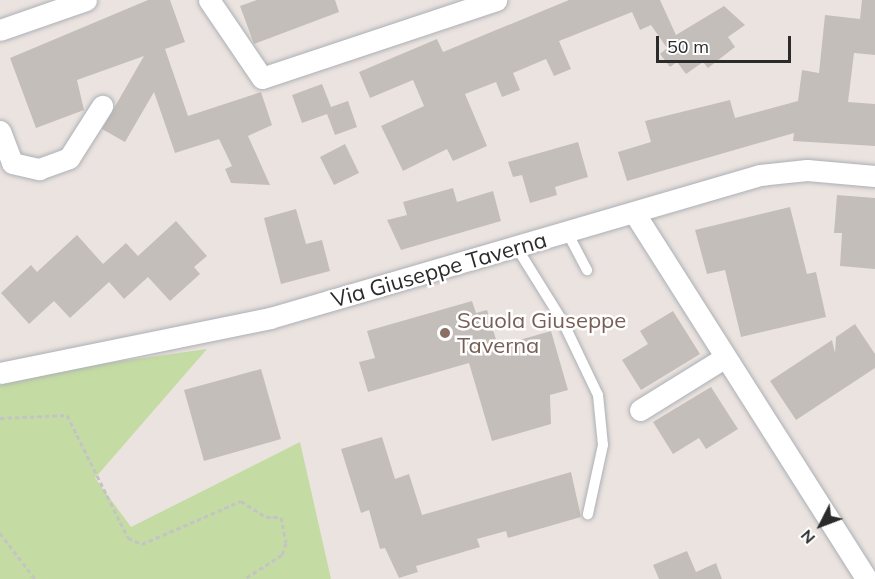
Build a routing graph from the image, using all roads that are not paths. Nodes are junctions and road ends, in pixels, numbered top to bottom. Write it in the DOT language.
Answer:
graph roads {
  1 [pos="86,0"];
  2 [pos="209,0"];
  3 [pos="496,0"];
  4 [pos="0,30"];
  5 [pos="102,106"];
  6 [pos="0,130"];
  7 [pos="875,176"];
  8 [pos="635,214"];
  9 [pos="568,234"];
  10 [pos="517,248"];
  11 [pos="587,270"];
  12 [pos="724,358"];
  13 [pos="0,373"];
  14 [pos="639,410"];
  15 [pos="588,514"];
  16 [pos="867,579"];
  1 -- 4 [label="street"];
  2 -- 3 [label="street"];
  5 -- 6 [label="street"];
  7 -- 8 [label="street, Via Giuseppe Taverna"];
  8 -- 9 [label="street, Via Giuseppe Taverna"];
  8 -- 12 [label="street"];
  9 -- 10 [label="street, Via Giuseppe Taverna"];
  9 -- 11 [label="lane"];
  10 -- 13 [label="street, Via Giuseppe Taverna"];
  10 -- 15 [label="lane"];
  12 -- 14 [label="street"];
  12 -- 16 [label="street"];
}
